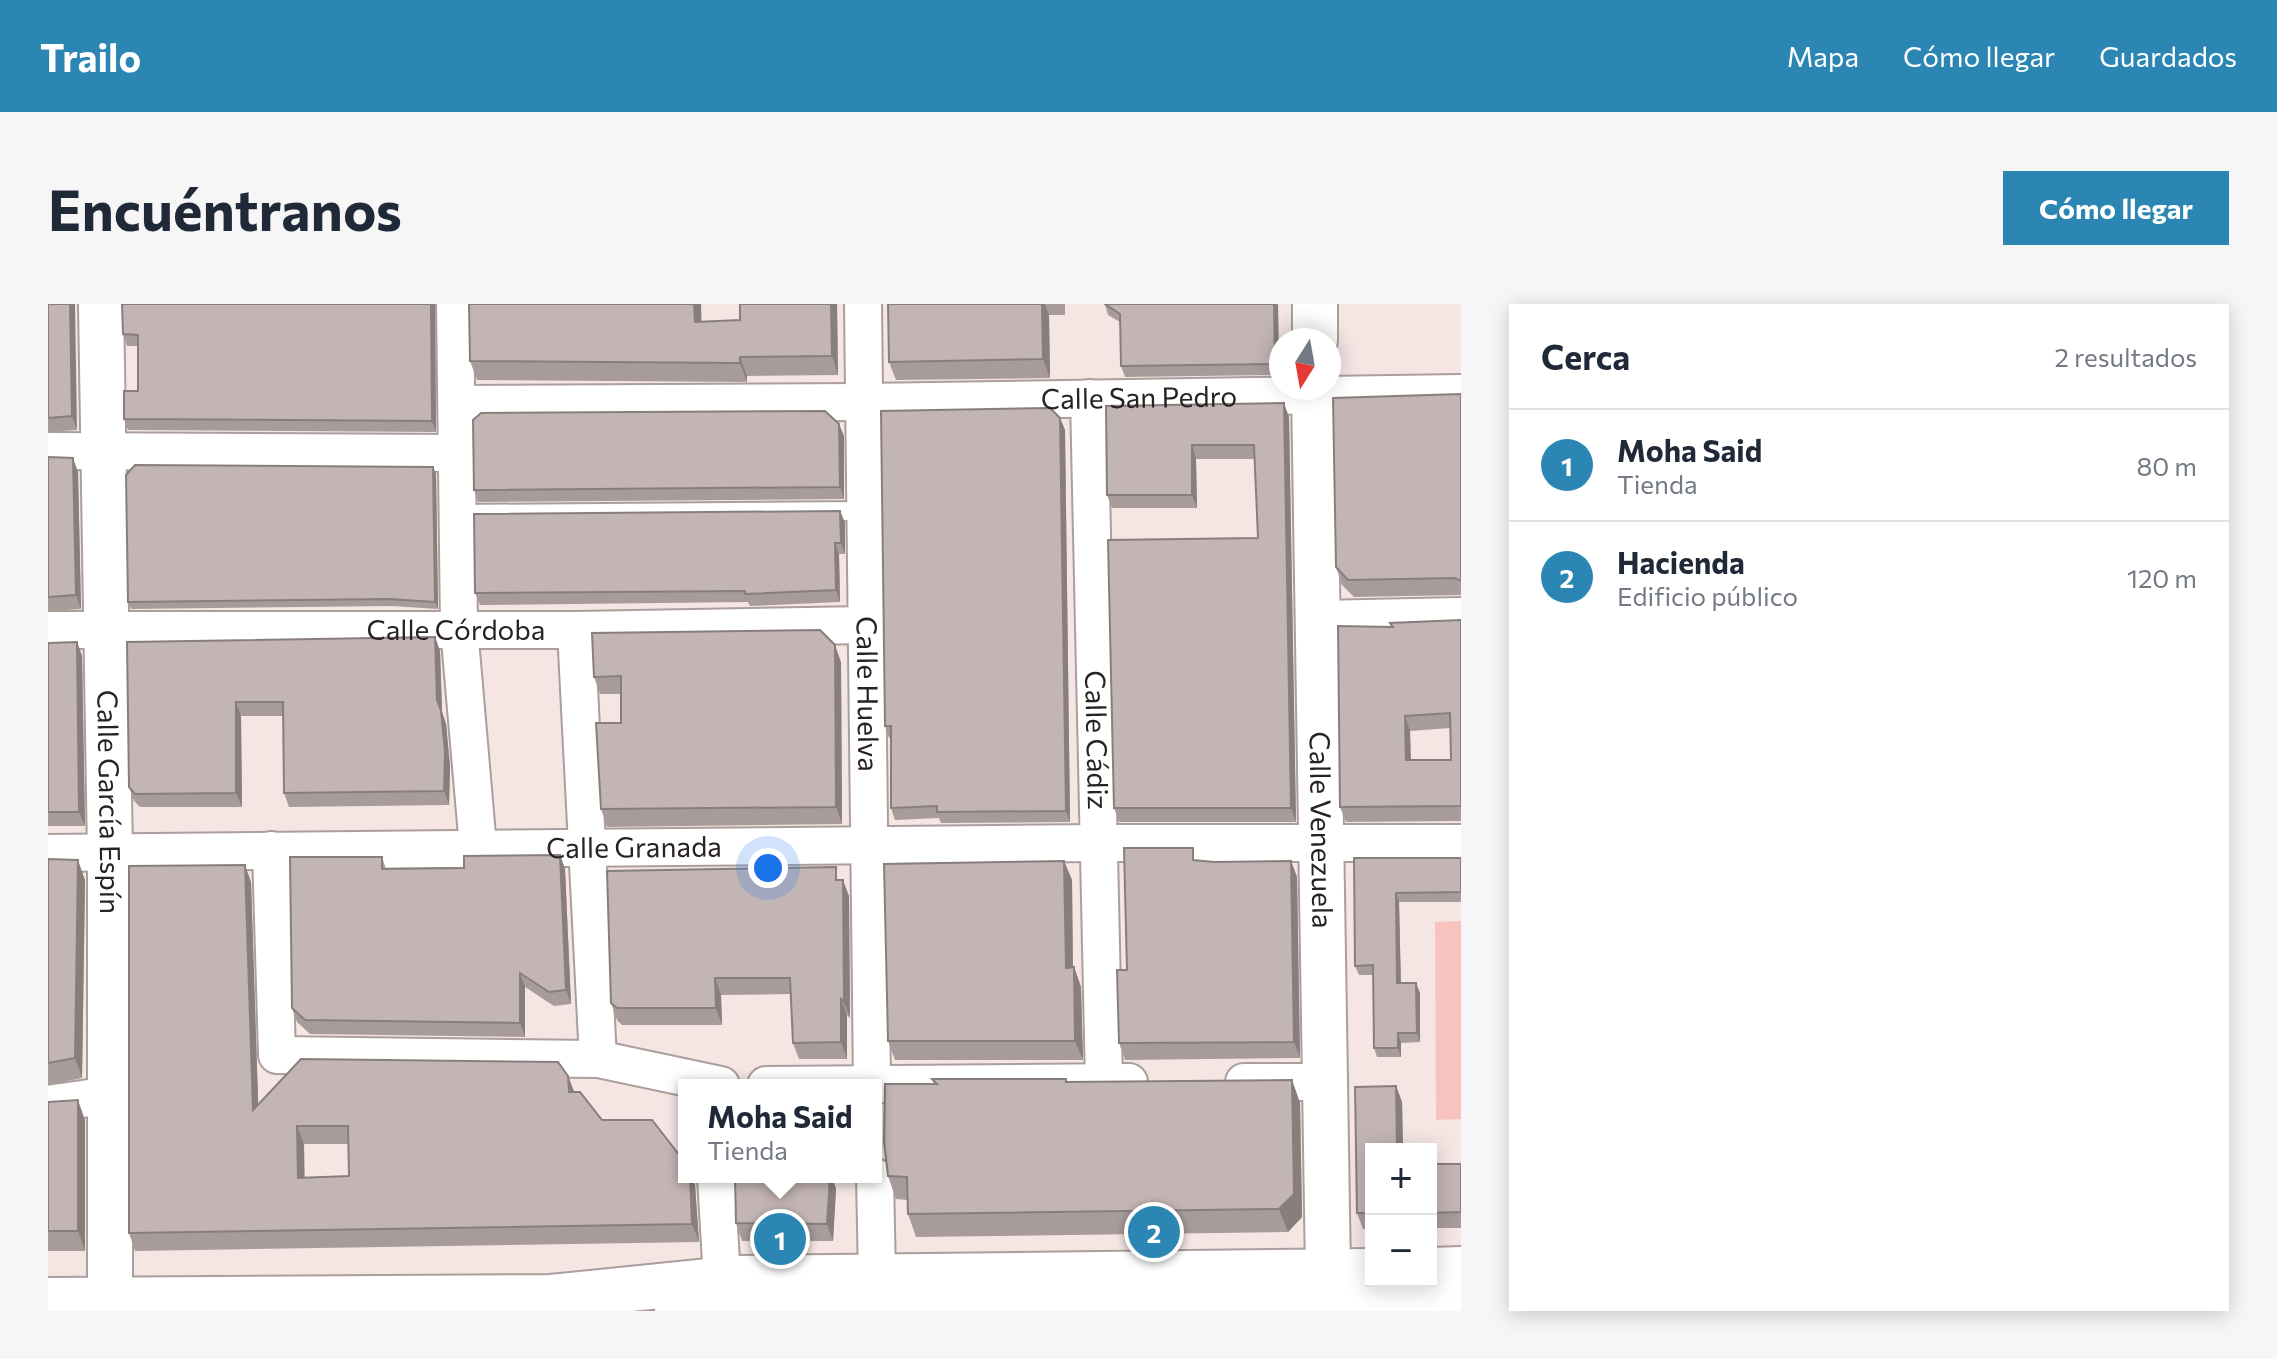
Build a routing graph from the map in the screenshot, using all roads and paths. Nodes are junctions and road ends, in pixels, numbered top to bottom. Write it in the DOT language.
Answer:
graph roads {
  1 [pos="101,304"];
  2 [pos="455,304"];
  3 [pos="863,304"];
  4 [pos="1315,304"];
  5 [pos="1315,328"];
  6 [pos="1341,391"];
  7 [pos="1269,392"];
  8 [pos="1461,393"];
  9 [pos="1089,398"];
  10 [pos="1314,400"];
  11 [pos="863,402"];
  12 [pos="457,404"];
  13 [pos="48,451"];
  14 [pos="104,452"];
  15 [pos="457,453"];
  16 [pos="864,511"];
  17 [pos="458,514"];
  18 [pos="1461,616"];
  19 [pos="1319,619"];
  20 [pos="865,625"];
  21 [pos="459,628"];
  22 [pos="105,629"];
  23 [pos="48,630"];
  24 [pos="576,630"];
  25 [pos="1322,842"];
  26 [pos="1096,843"];
  27 [pos="1461,843"];
  28 [pos="478,847"];
  29 [pos="589,848"];
  30 [pos="868,848"];
  31 [pos="271,850"];
  32 [pos="48,853"];
  33 [pos="110,855"];
  34 [pos="598,1059"];
  35 [pos="691,1079"];
  36 [pos="872,1079"];
  37 [pos="1104,1082"];
  38 [pos="1167,1082"];
  39 [pos="1215,1082"];
  40 [pos="1326,1082"];
  41 [pos="882,1083"];
  42 [pos="110,1095"];
  43 [pos="48,1104"];
  44 [pos="716,1183"];
  45 [pos="875,1183"];
  46 [pos="1365,1271"];
  47 [pos="1328,1272"];
  48 [pos="877,1276"];
  49 [pos="783,1277"];
  50 [pos="722,1279"];
  51 [pos="1451,1292"];
  52 [pos="551,1297"];
  53 [pos="1278,1297"];
  54 [pos="110,1298"];
  55 [pos="48,1300"];
  56 [pos="210,1304"];
  57 [pos="330,1305"];
  58 [pos="628,1308"];
  59 [pos="1044,1309"];
  60 [pos="908,1310"];
  1 -- 14 [label="main road, Calle García Espín"];
  2 -- 12 [label="street"];
  3 -- 11 [label="street, Calle Huelva"];
  4 -- 5 [label="main road"];
  6 -- 8 [label="street, Calle San Pedro"];
  7 -- 9 [label="street, Calle San Pedro"];
  9 -- 11 [label="street, Calle San Pedro"];
  9 -- 26 [label="street, Calle Cádiz"];
  10 -- 19 [label="main road, Calle Venezuela"];
  11 -- 12 [label="street, Calle San Pedro"];
  11 -- 16 [label="street, Calle Huelva"];
  12 -- 15 [label="street"];
  13 -- 14 [label="street"];
  14 -- 15 [label="street"];
  14 -- 22 [label="main road, Calle García Espín"];
  15 -- 17 [label="street"];
  16 -- 17 [label="lane"];
  16 -- 20 [label="street, Calle Huelva"];
  17 -- 21 [label="street"];
  18 -- 19 [label="street"];
  19 -- 25 [label="main road, Calle Venezuela"];
  20 -- 24 [label="street, Calle Córdoba"];
  20 -- 30 [label="street, Calle Huelva"];
  21 -- 22 [label="street, Calle Córdoba"];
  21 -- 24 [label="street, Calle Córdoba"];
  21 -- 28 [label="street"];
  22 -- 23 [label="street, Calle Córdoba"];
  22 -- 33 [label="main road, Calle García Espín"];
  24 -- 29 [label="street"];
  25 -- 26 [label="street, Calle Granada"];
  25 -- 27 [label="street, Calle Granada"];
  25 -- 40 [label="main road, Calle Venezuela"];
  26 -- 30 [label="street, Calle Granada"];
  26 -- 37 [label="street, Calle Cádiz"];
  28 -- 29 [label="street, Calle Granada"];
  28 -- 31 [label="street, Calle Granada"];
  29 -- 30 [label="street, Calle Granada"];
  29 -- 34 [label="street"];
  30 -- 36 [label="street, Calle Huelva"];
  31 -- 33 [label="street, Calle Granada"];
  31 -- 34 [label="street"];
  32 -- 33 [label="street, Calle Granada"];
  33 -- 42 [label="main road, Calle García Espín"];
  34 -- 35 [label="street"];
  37 -- 38 [label="street"];
  37 -- 41 [label="street"];
  39 -- 40 [label="street"];
  40 -- 47 [label="main road, Calle Venezuela"];
  42 -- 43 [label="street"];
  42 -- 54 [label="main road, Calle García Espín"];
  44 -- 50 [label="street"];
  45 -- 48 [label="street"];
  46 -- 47 [label="main road"];
  47 -- 53 [label="main road"];
  48 -- 49 [label="main road"];
  48 -- 53 [label="main road"];
  49 -- 50 [label="main road"];
  49 -- 58 [label="street"];
  50 -- 52 [label="main road"];
  51 -- 53 [label="main road"];
  52 -- 57 [label="main road"];
  52 -- 58 [label="main road"];
  53 -- 59 [label="main road"];
  54 -- 55 [label="main road"];
  54 -- 56 [label="main road"];
  56 -- 57 [label="main road"];
  58 -- 60 [label="main road"];
  59 -- 60 [label="main road"];
}
